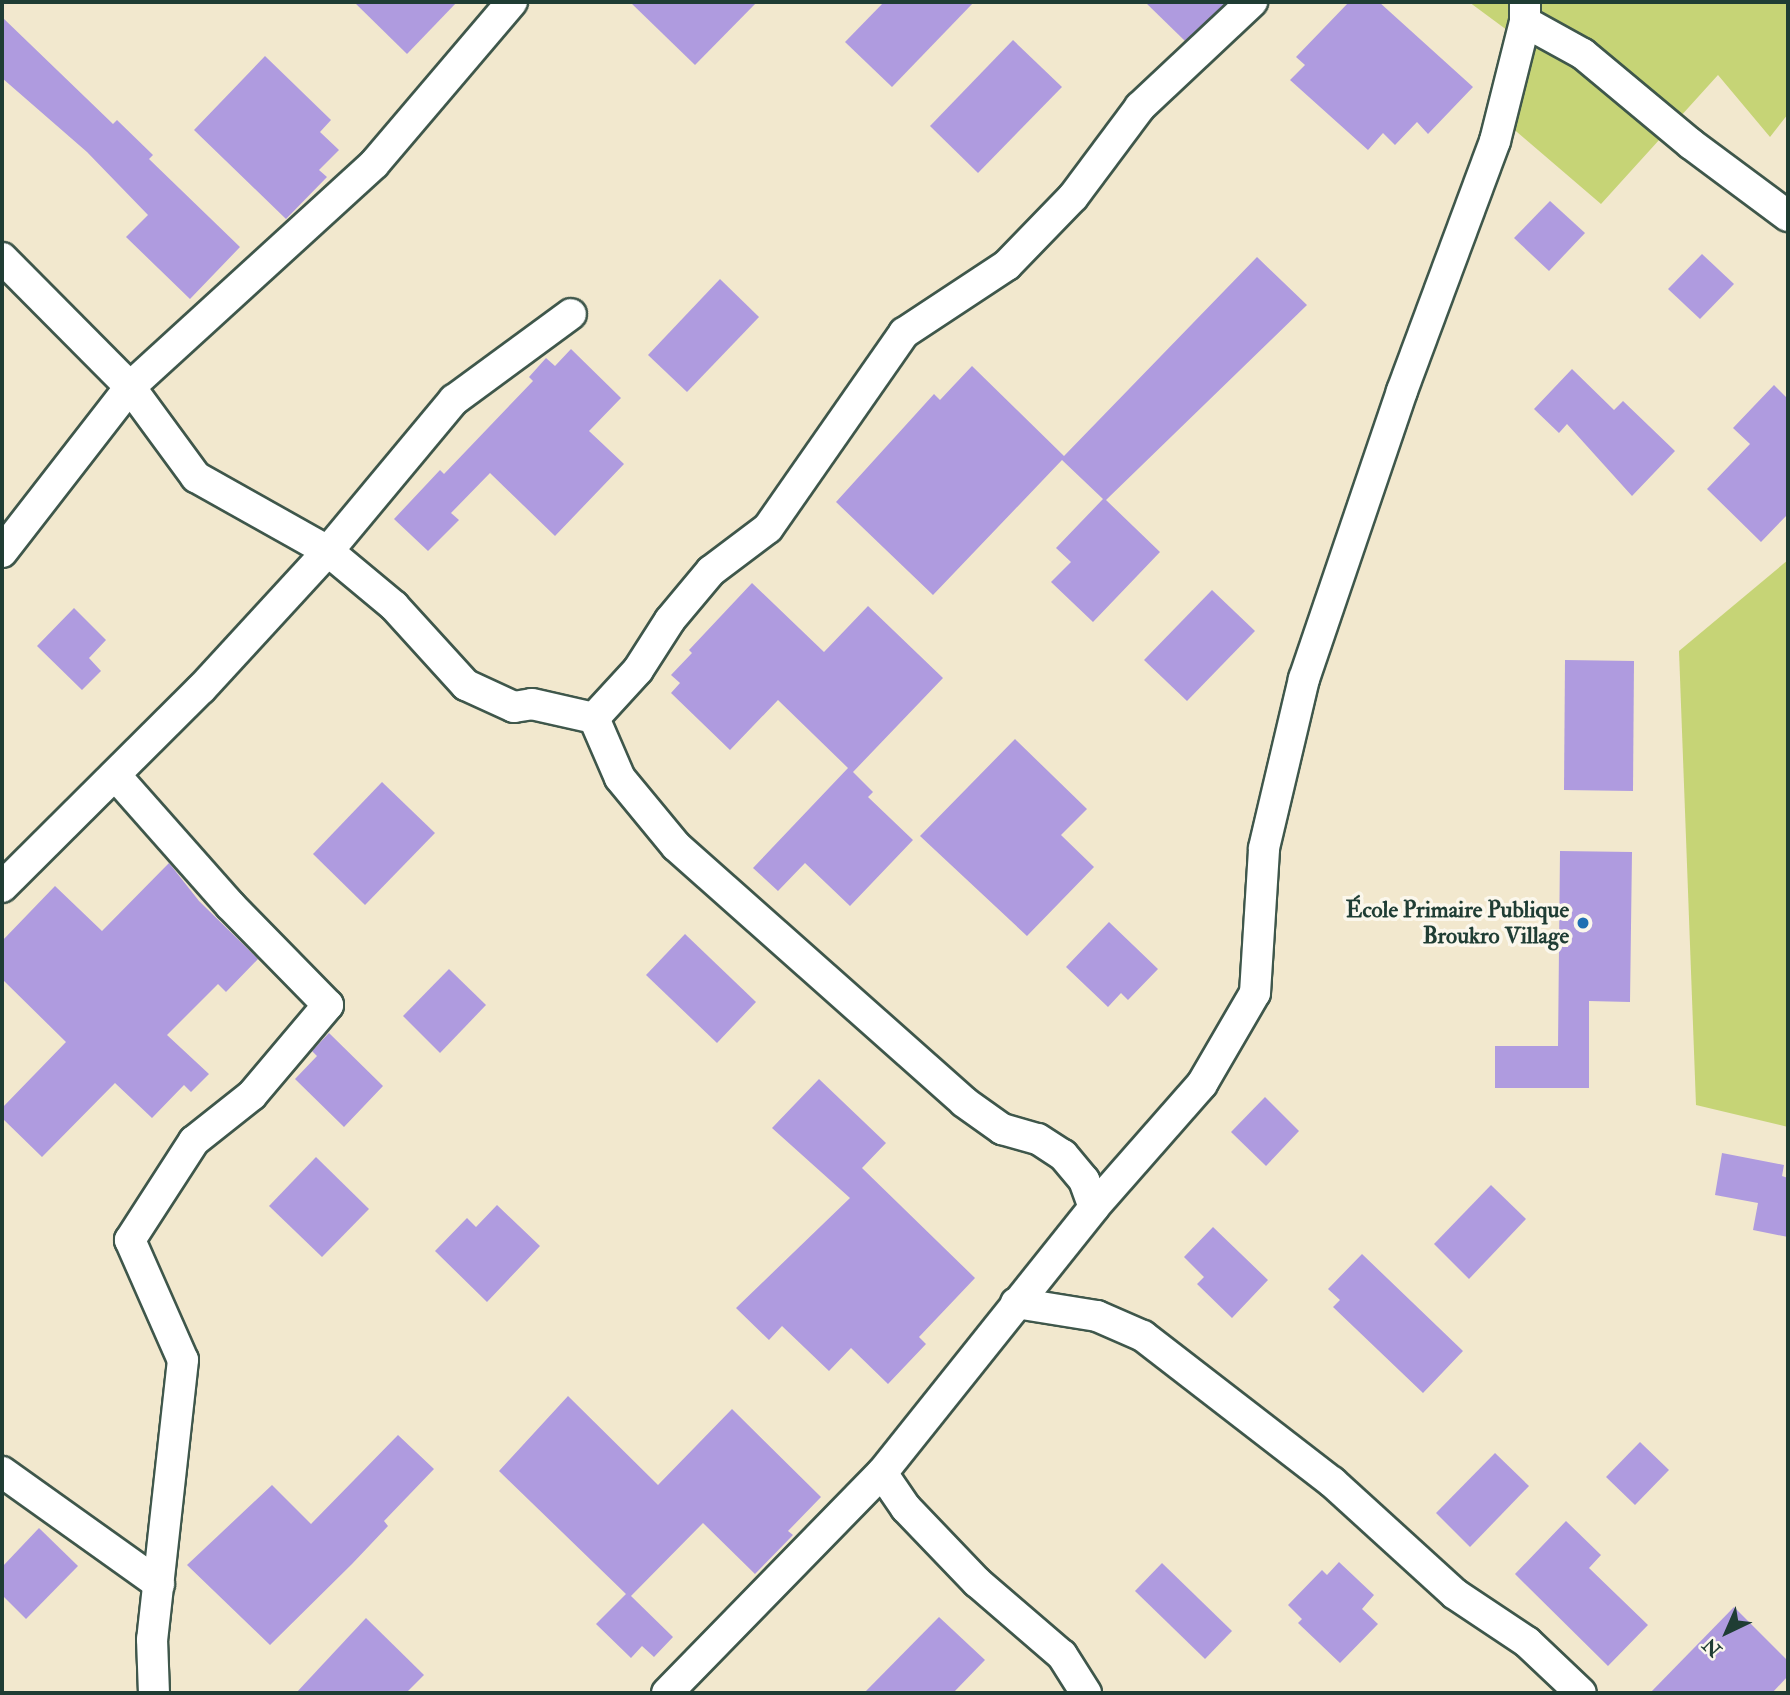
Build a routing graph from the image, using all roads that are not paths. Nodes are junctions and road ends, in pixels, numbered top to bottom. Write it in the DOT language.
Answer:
graph roads {
  1 [pos="512,2"];
  2 [pos="1252,2"];
  3 [pos="1525,12"];
  4 [pos="1788,216"];
  5 [pos="2,258"];
  6 [pos="570,314"];
  7 [pos="131,387"];
  8 [pos="6,539"];
  9 [pos="328,551"];
  10 [pos="594,718"];
  11 [pos="115,775"];
  12 [pos="2,887"];
  13 [pos="1094,1207"];
  14 [pos="1016,1303"];
  15 [pos="2,1472"];
  16 [pos="882,1472"];
  17 [pos="159,1584"];
  18 [pos="154,1693"];
  19 [pos="667,1693"];
  20 [pos="1086,1693"];
  21 [pos="1581,1693"];
  1 -- 7 [label="street"];
  2 -- 10 [label="street"];
  3 -- 4 [label="street"];
  3 -- 13 [label="street"];
  5 -- 7 [label="street"];
  6 -- 9 [label="street"];
  7 -- 8 [label="street"];
  7 -- 9 [label="street"];
  9 -- 10 [label="street"];
  9 -- 11 [label="street"];
  10 -- 13 [label="street"];
  11 -- 12 [label="street"];
  11 -- 17 [label="street"];
  13 -- 14 [label="street"];
  14 -- 16 [label="street"];
  14 -- 21 [label="street"];
  15 -- 17 [label="street"];
  16 -- 19 [label="street"];
  16 -- 20 [label="street"];
  17 -- 18 [label="street"];
}
